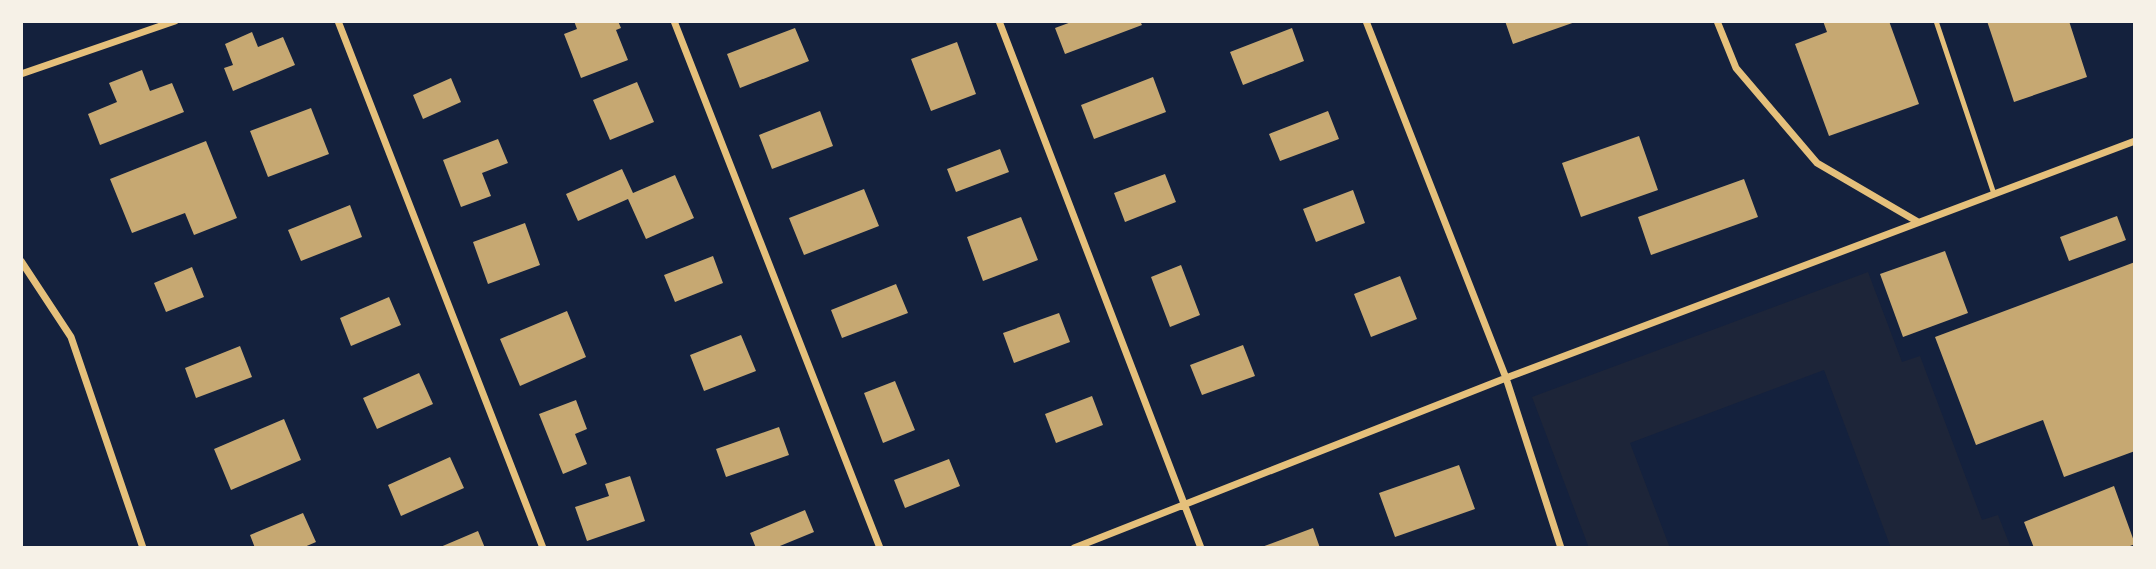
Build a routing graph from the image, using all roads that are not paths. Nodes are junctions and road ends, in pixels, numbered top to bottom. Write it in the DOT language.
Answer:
graph roads {
  1 [pos="175,21"];
  2 [pos="338,21"];
  3 [pos="674,21"];
  4 [pos="999,21"];
  5 [pos="1366,21"];
  6 [pos="1717,21"];
  7 [pos="1936,21"];
  8 [pos="21,74"];
  9 [pos="2135,141"];
  10 [pos="1994,194"];
  11 [pos="1919,222"];
  12 [pos="21,261"];
  13 [pos="1506,378"];
  14 [pos="1186,506"];
  15 [pos="143,548"];
  16 [pos="543,548"];
  17 [pos="880,548"];
  18 [pos="1074,548"];
  19 [pos="1201,548"];
  20 [pos="1561,548"];
  1 -- 8 [label="street"];
  2 -- 16 [label="street"];
  3 -- 17 [label="street"];
  4 -- 14 [label="street"];
  5 -- 13 [label="street"];
  6 -- 11 [label="street"];
  7 -- 10 [label="lane"];
  9 -- 10 [label="street"];
  10 -- 11 [label="street"];
  11 -- 13 [label="street"];
  12 -- 15 [label="street"];
  13 -- 14 [label="street"];
  13 -- 20 [label="street"];
  14 -- 18 [label="street"];
  14 -- 19 [label="street"];
}
